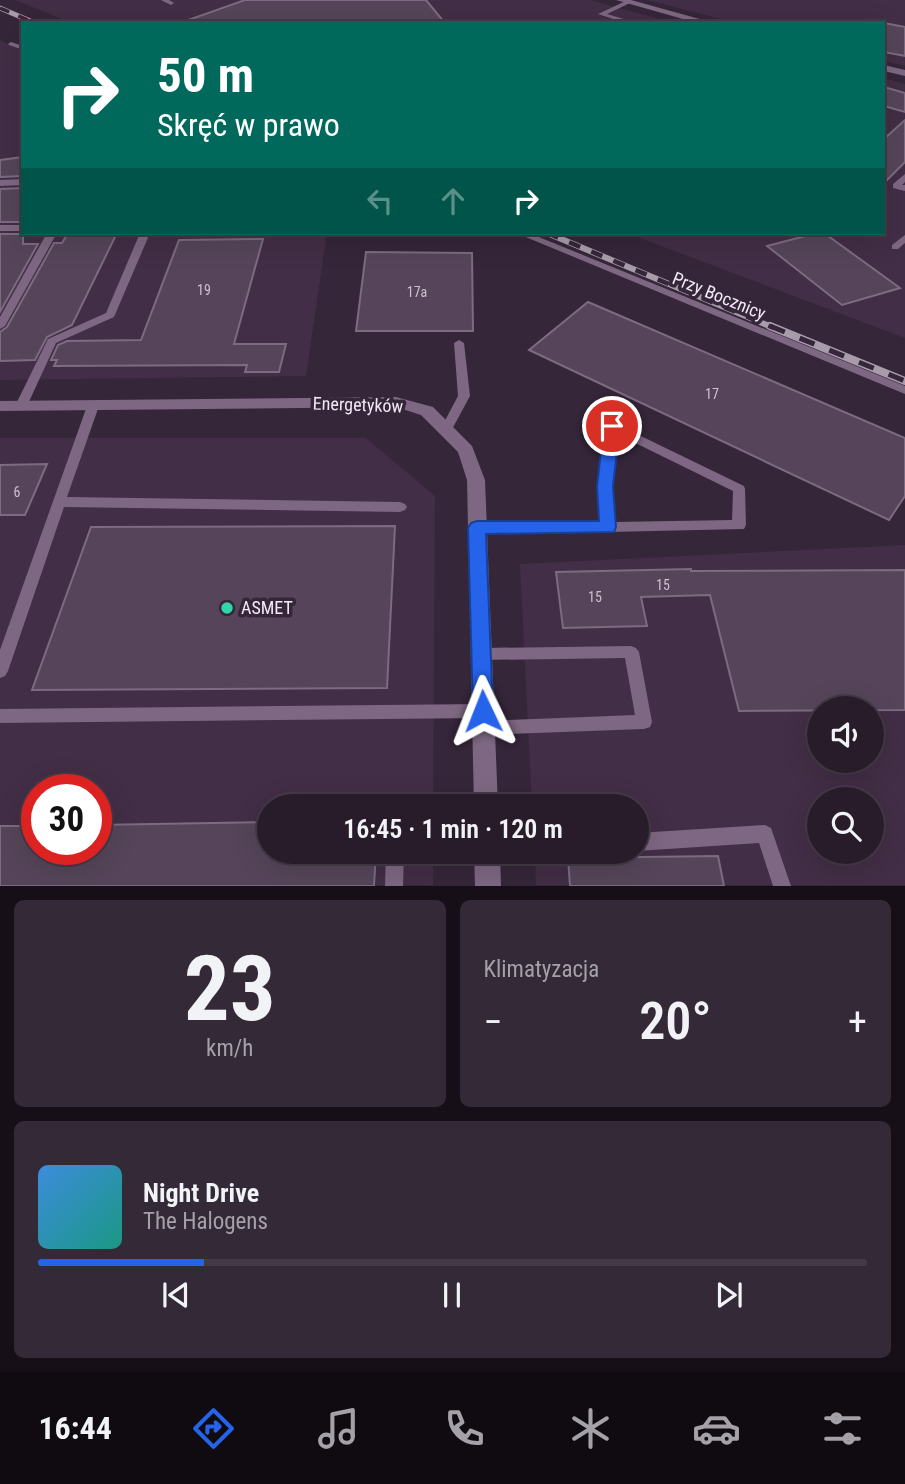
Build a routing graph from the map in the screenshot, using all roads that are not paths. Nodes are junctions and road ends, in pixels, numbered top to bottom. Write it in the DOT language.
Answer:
graph roads {
  1 [pos="623,1"];
  2 [pos="627,21"];
  3 [pos="701,21"];
  4 [pos="10,44"];
  5 [pos="21,47"];
  6 [pos="885,68"];
  7 [pos="905,74"];
  8 [pos="905,177"];
  9 [pos="21,182"];
  10 [pos="0,183"];
  11 [pos="905,188"];
  12 [pos="0,228"];
  13 [pos="21,228"];
  14 [pos="50,235"];
  15 [pos="144,235"];
  16 [pos="526,235"];
  17 [pos="905,238"];
  18 [pos="895,247"];
  19 [pos="0,326"];
  20 [pos="459,343"];
  21 [pos="905,390"];
  22 [pos="93,405"];
  23 [pos="0,406"];
  24 [pos="21,406"];
  25 [pos="446,430"];
  26 [pos="59,502"];
  27 [pos="400,507"];
  28 [pos="608,527"];
  29 [pos="477,528"];
  30 [pos="481,654"];
  31 [pos="0,671"];
  32 [pos="0,716"];
  33 [pos="483,720"];
  34 [pos="486,794"];
  35 [pos="649,841"];
  36 [pos="395,864"];
  37 [pos="487,864"];
  38 [pos="394,886"];
  39 [pos="488,886"];
  40 [pos="782,886"];
  1 -- 2 [label="lane"];
  1 -- 3 [label="street"];
  4 -- 5 [label="lane"];
  6 -- 7 [label="street"];
  8 -- 11 [label="lane"];
  9 -- 10 [label="lane"];
  12 -- 13 [label="lane"];
  14 -- 19 [label="lane"];
  15 -- 24 [label="lane"];
  16 -- 21 [label="lane, Przy Bocznicy"];
  17 -- 18 [label="lane"];
  20 -- 25 [label="lane"];
  22 -- 24 [label="street, Energetyków"];
  22 -- 25 [label="street, Energetyków"];
  22 -- 26 [label="lane"];
  23 -- 24 [label="street, Energetyków"];
  25 -- 29 [label="street, Energetyków"];
  26 -- 27 [label="lane"];
  26 -- 31 [label="lane"];
  28 -- 28 [label="lane"];
  28 -- 29 [label="lane"];
  29 -- 30 [label="street, Energetyków"];
  30 -- 33 [label="street, Energetyków"];
  30 -- 33 [label="lane"];
  32 -- 33 [label="lane"];
  33 -- 34 [label="street, Energetyków"];
  35 -- 40 [label="lane"];
  36 -- 38 [label="lane"];
  37 -- 39 [label="street"];
}
